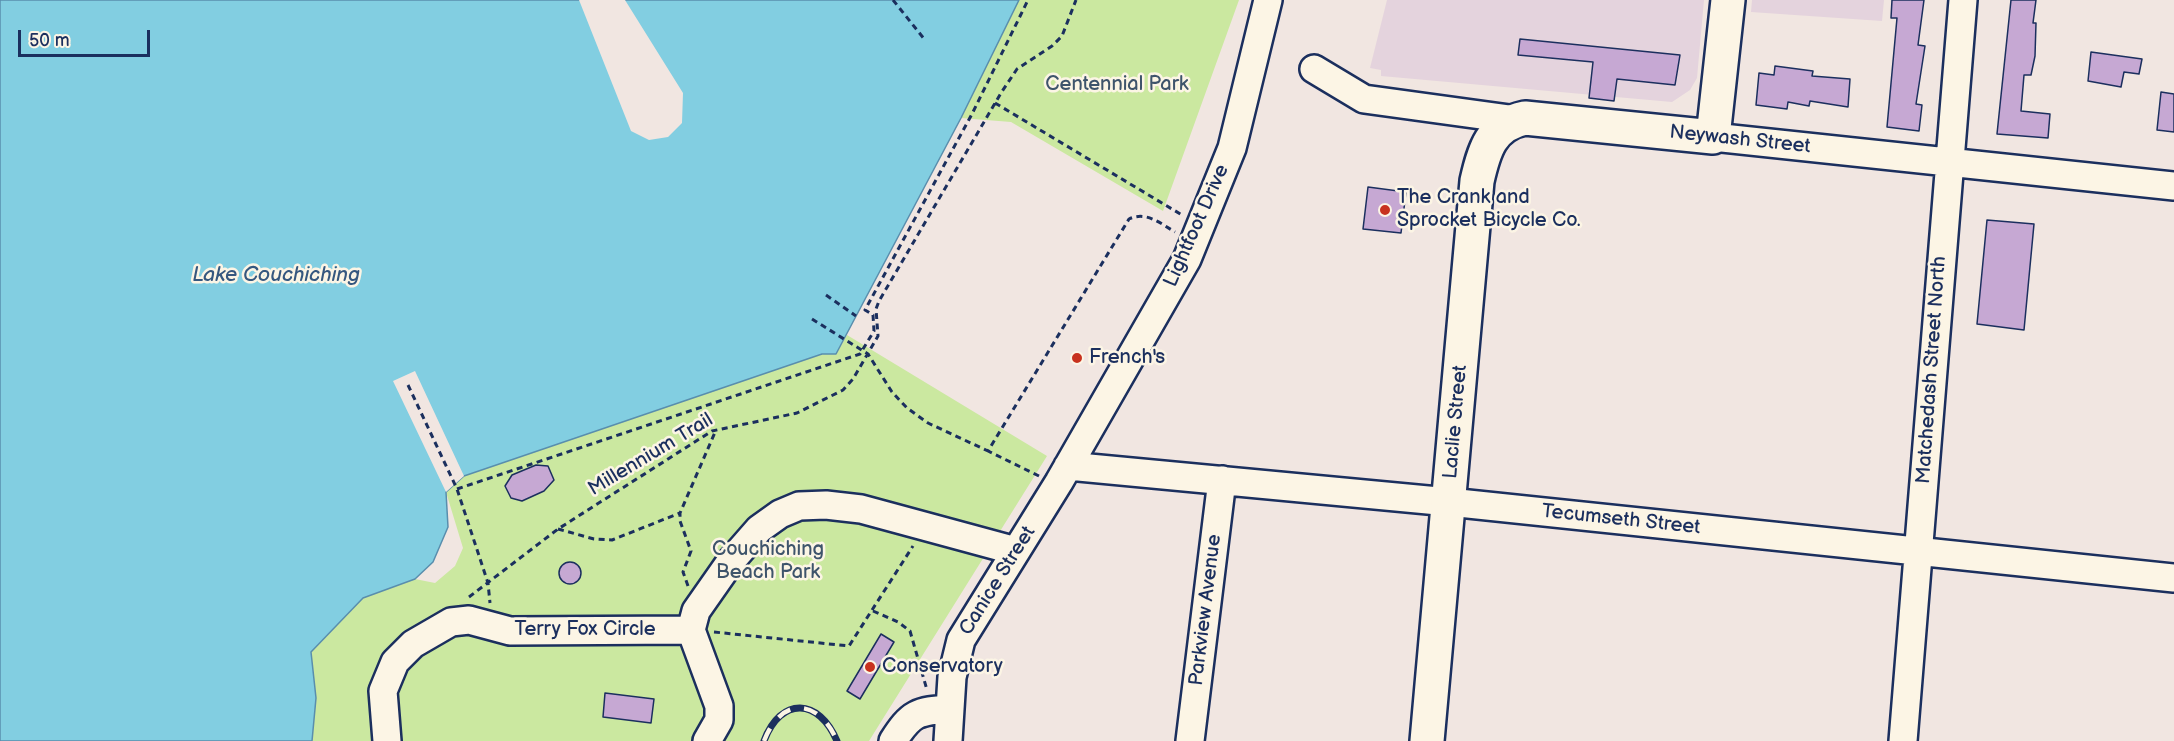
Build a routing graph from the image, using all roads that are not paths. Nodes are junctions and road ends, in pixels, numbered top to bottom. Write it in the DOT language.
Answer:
graph roads {
  1 [pos="1268,0"];
  2 [pos="1728,0"];
  3 [pos="1963,0"];
  4 [pos="1314,69"];
  5 [pos="1516,120"];
  6 [pos="1713,137"];
  7 [pos="1948,163"];
  8 [pos="2174,186"];
  9 [pos="1057,473"];
  10 [pos="1221,480"];
  11 [pos="1449,502"];
  12 [pos="1016,551"];
  13 [pos="1918,553"];
  14 [pos="2174,578"];
  15 [pos="691,630"];
  16 [pos="942,702"];
  17 [pos="387,741"];
  18 [pos="707,741"];
  19 [pos="894,741"];
  20 [pos="948,741"];
  21 [pos="1190,741"];
  22 [pos="1427,741"];
  23 [pos="1903,741"];
  1 -- 9 [label="street, Lightfoot Drive"];
  2 -- 6 [label="main road"];
  3 -- 7 [label="street, Matchedash Street North"];
  4 -- 5 [label="street, Neywash Street"];
  5 -- 6 [label="main road, Neywash Street"];
  5 -- 11 [label="main road, Laclie Street"];
  6 -- 7 [label="street, Neywash Street"];
  7 -- 8 [label="street, Neywash Street"];
  7 -- 13 [label="street, Matchedash Street North"];
  9 -- 10 [label="street, Tecumseth Street"];
  9 -- 12 [label="street, Canice Street"];
  10 -- 11 [label="street, Tecumseth Street"];
  10 -- 21 [label="street, Parkview Avenue"];
  11 -- 13 [label="street, Tecumseth Street"];
  11 -- 22 [label="main road, Laclie Street"];
  12 -- 15 [label="street"];
  12 -- 16 [label="street, Canice Street"];
  13 -- 14 [label="street, Tecumseth Street"];
  13 -- 23 [label="street, Matchedash Street North"];
  15 -- 17 [label="street, Terry Fox Circle"];
  15 -- 18 [label="street"];
  16 -- 19 [label="street"];
  16 -- 20 [label="street, Canice Street"];
}
